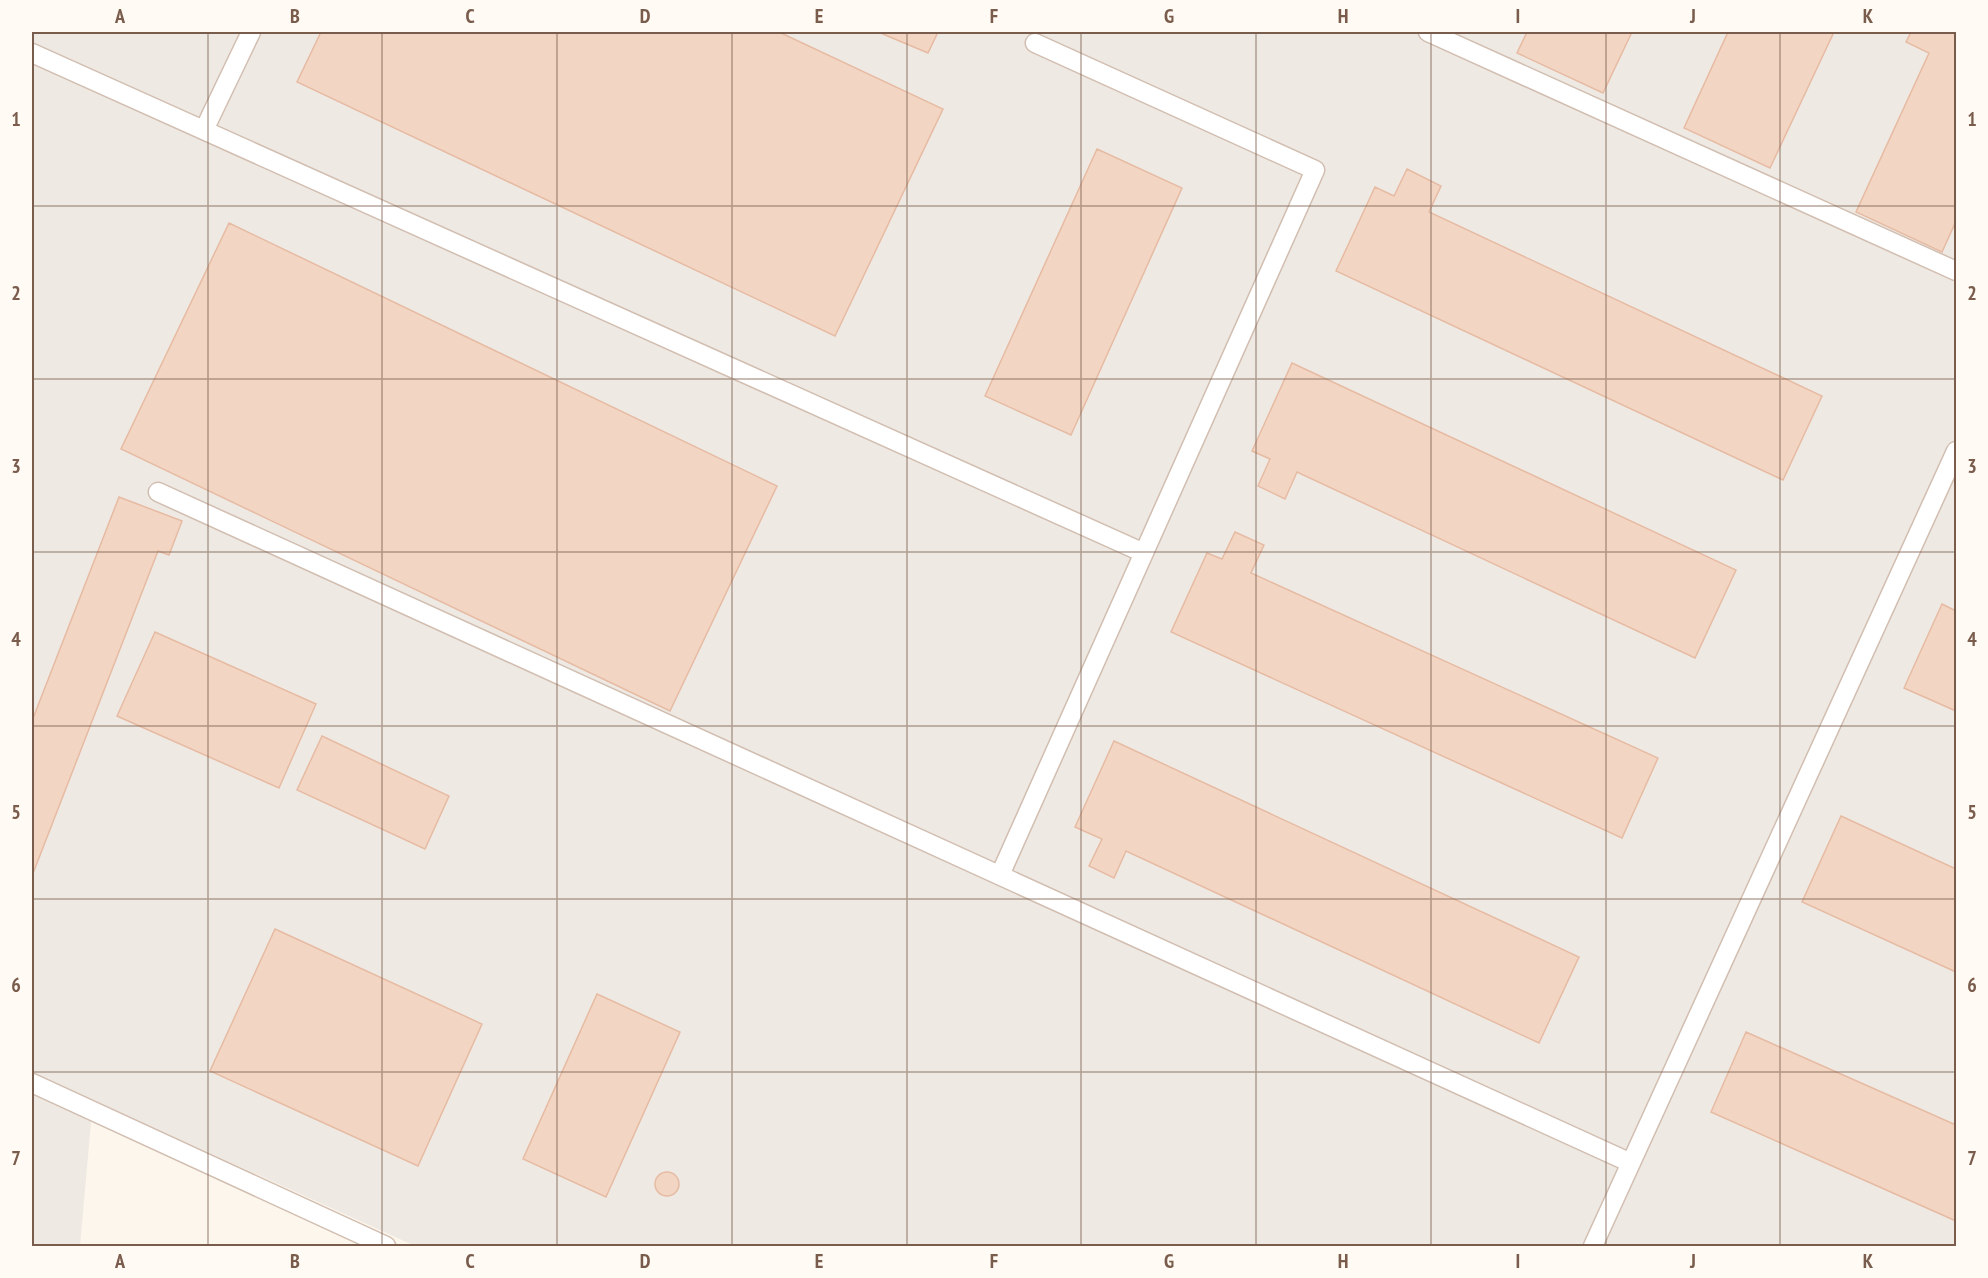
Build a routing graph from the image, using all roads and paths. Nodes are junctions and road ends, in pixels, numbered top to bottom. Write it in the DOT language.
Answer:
graph roads {
  1 [pos="251,32"];
  2 [pos="1428,32"];
  3 [pos="1035,43"];
  4 [pos="32,53"];
  5 [pos="204,130"];
  6 [pos="1956,271"];
  7 [pos="1956,451"];
  8 [pos="158,492"];
  9 [pos="1144,553"];
  10 [pos="1000,875"];
  11 [pos="32,1083"];
  12 [pos="1631,1163"];
  13 [pos="386,1246"];
  14 [pos="1593,1246"];
  1 -- 5 [label="lane"];
  2 -- 6 [label="lane"];
  3 -- 9 [label="lane"];
  4 -- 5 [label="lane"];
  5 -- 9 [label="lane"];
  7 -- 12 [label="lane"];
  8 -- 10 [label="lane"];
  9 -- 10 [label="lane"];
  10 -- 12 [label="lane"];
  11 -- 13 [label="lane"];
  12 -- 14 [label="lane"];
}
